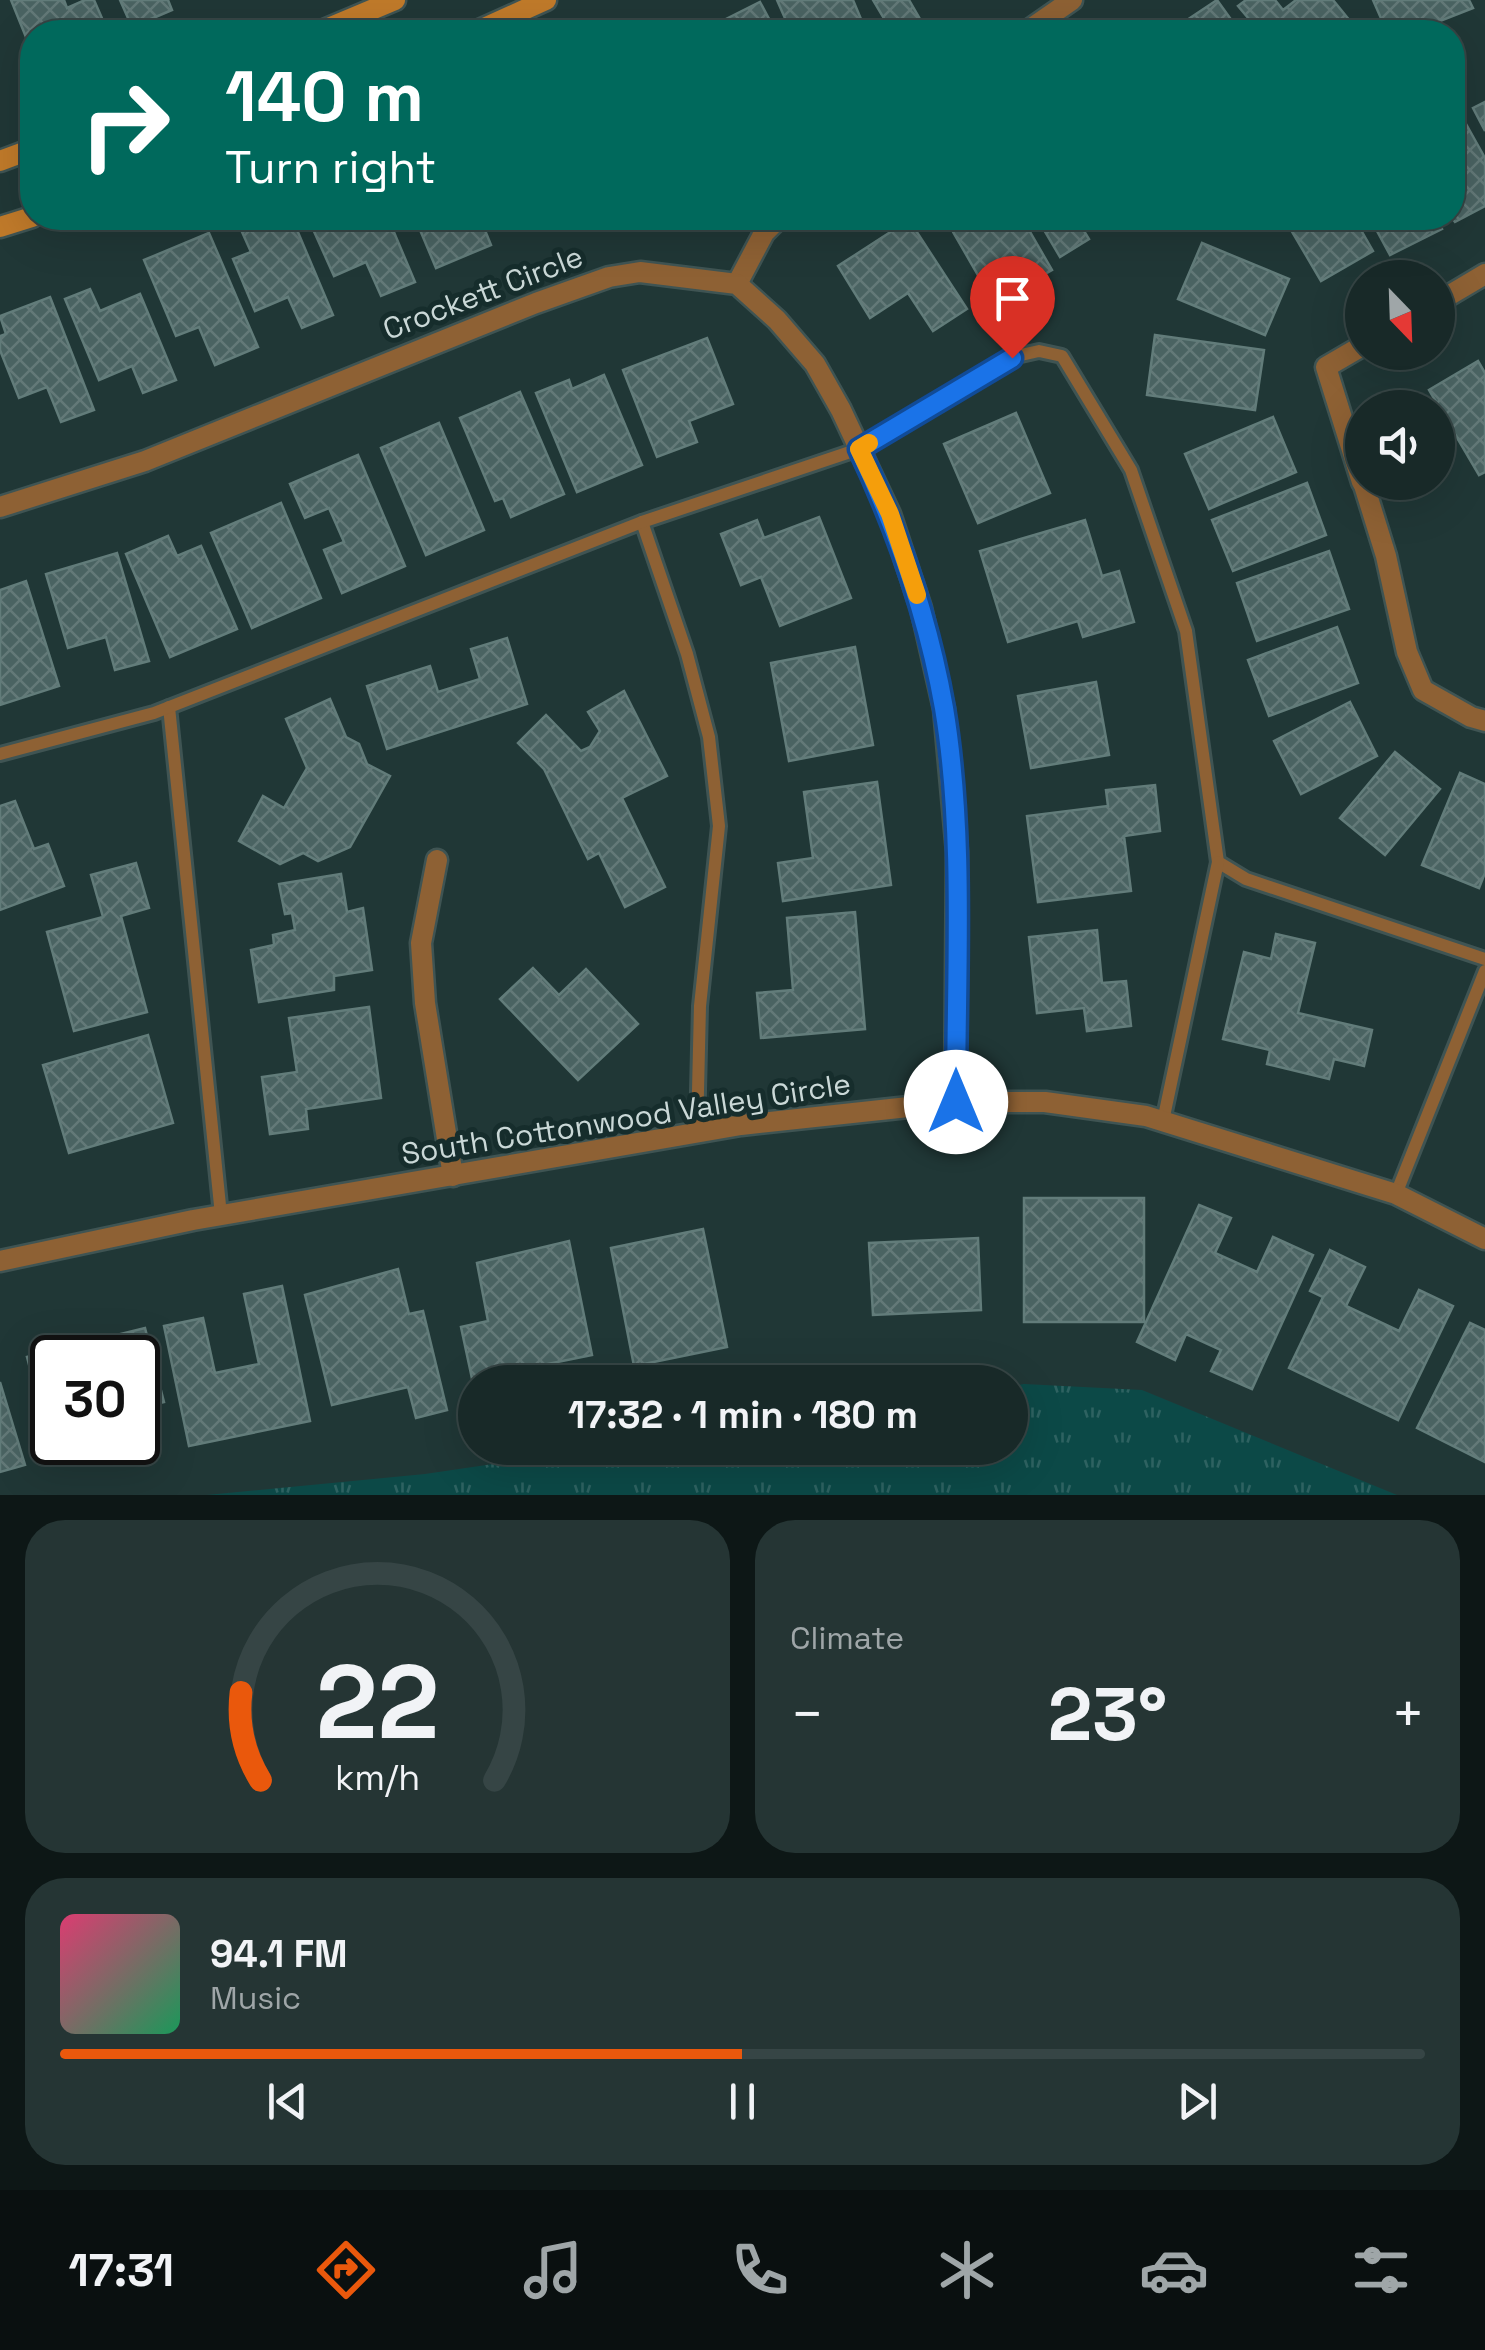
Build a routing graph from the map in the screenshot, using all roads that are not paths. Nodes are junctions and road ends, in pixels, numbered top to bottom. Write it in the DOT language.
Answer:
graph roads {
  1 [pos="396,0"];
  2 [pos="546,0"];
  3 [pos="1072,0"];
  4 [pos="348,20"];
  5 [pos="502,20"];
  6 [pos="1043,20"];
  7 [pos="766,230"];
  8 [pos="1485,274"];
  9 [pos="737,284"];
  10 [pos="1455,292"];
  11 [pos="1345,356"];
  12 [pos="1345,426"];
  13 [pos="859,449"];
  14 [pos="1369,500"];
  15 [pos="0,506"];
  16 [pos="642,522"];
  17 [pos="169,707"];
  18 [pos="1485,721"];
  19 [pos="0,754"];
  20 [pos="437,860"];
  21 [pos="1218,862"];
  22 [pos="1485,959"];
  23 [pos="1485,971"];
  24 [pos="956,1102"];
  25 [pos="1163,1121"];
  26 [pos="698,1133"];
  27 [pos="454,1176"];
  28 [pos="1396,1194"];
  29 [pos="221,1215"];
  30 [pos="1485,1239"];
  31 [pos="0,1261"];
  1 -- 4 [label="main road"];
  2 -- 5 [label="main road"];
  3 -- 6 [label="street"];
  7 -- 9 [label="street"];
  8 -- 10 [label="street"];
  9 -- 13 [label="street"];
  9 -- 15 [label="street, Crockett Circle"];
  11 -- 12 [label="street"];
  13 -- 16 [label="lane"];
  13 -- 21 [label="lane"];
  13 -- 24 [label="street"];
  14 -- 18 [label="street"];
  16 -- 17 [label="lane"];
  16 -- 26 [label="lane"];
  17 -- 19 [label="lane"];
  17 -- 29 [label="lane"];
  20 -- 27 [label="street"];
  21 -- 22 [label="lane"];
  21 -- 25 [label="lane"];
  23 -- 28 [label="lane"];
  24 -- 25 [label="street, South Cottonwood Valley Circle"];
  24 -- 26 [label="street, South Cottonwood Valley Circle"];
  25 -- 28 [label="street, South Cottonwood Valley Circle"];
  26 -- 27 [label="street, South Cottonwood Valley Circle"];
  27 -- 29 [label="street, South Cottonwood Valley Circle"];
  28 -- 30 [label="street, South Cottonwood Valley Circle"];
  29 -- 31 [label="street, South Cottonwood Valley Circle"];
}
